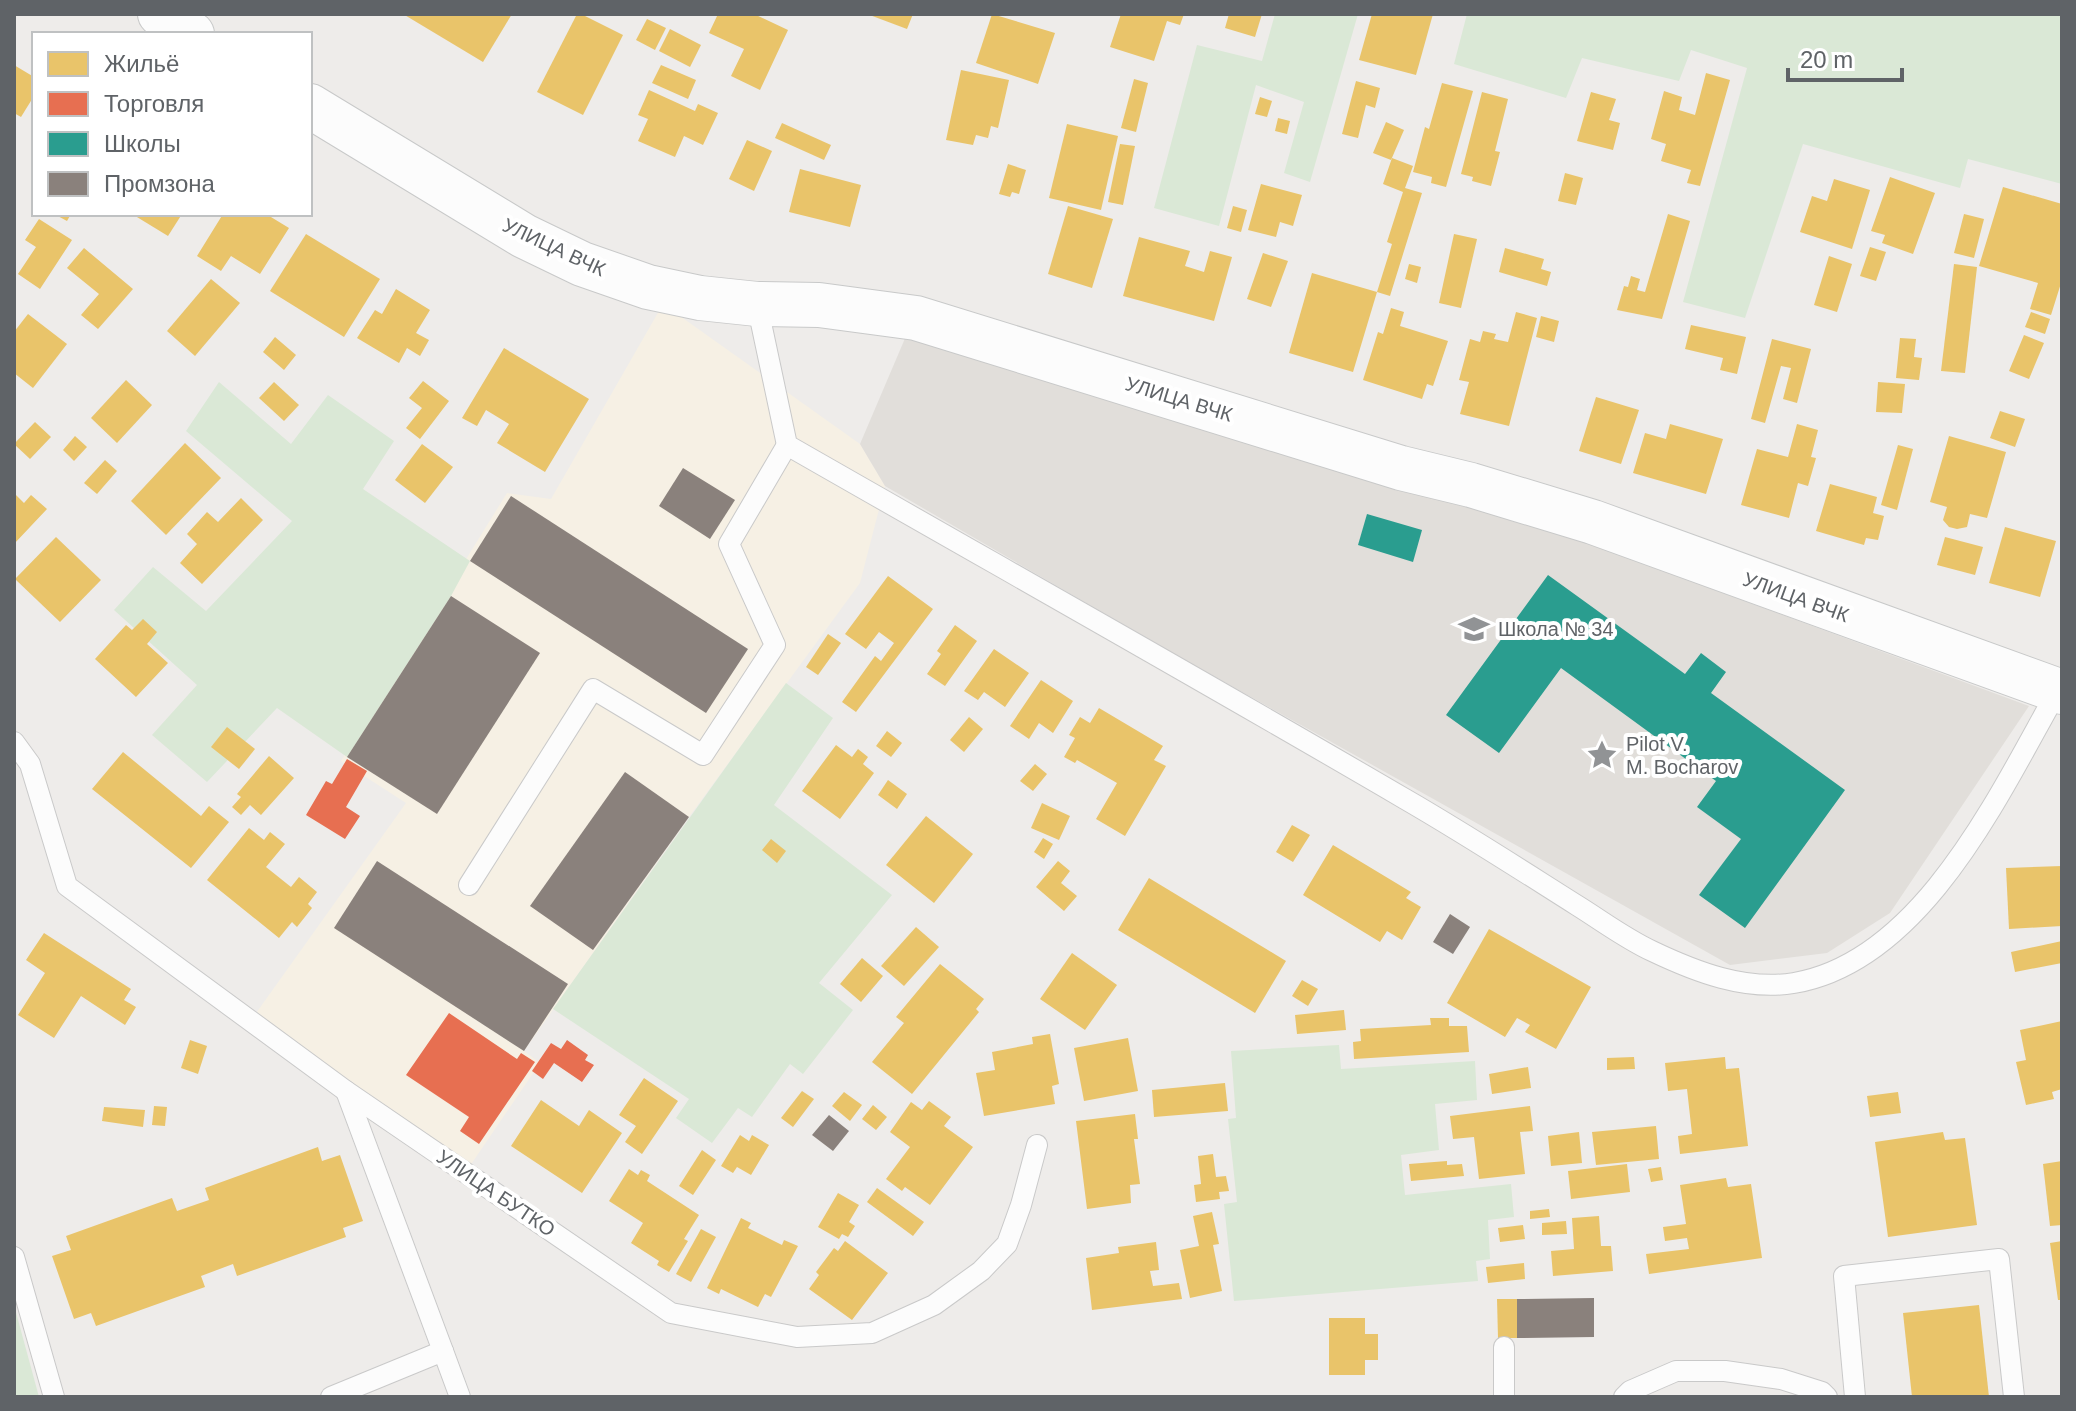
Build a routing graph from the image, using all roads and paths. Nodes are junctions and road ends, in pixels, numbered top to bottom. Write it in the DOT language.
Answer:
graph roads {
  1 [pos="160,14"];
  2 [pos="189,32"];
  3 [pos="312,107"];
  4 [pos="757,304"];
  5 [pos="787,445"];
  6 [pos="2060,691"];
  7 [pos="14,742"];
  8 [pos="469,885"];
  9 [pos="346,1091"];
  10 [pos="1037,1145"];
  11 [pos="14,1257"];
  12 [pos="1504,1347"];
  13 [pos="443,1351"];
  14 [pos="54,1397"];
  15 [pos="331,1397"];
  16 [pos="460,1397"];
  17 [pos="1504,1397"];
  18 [pos="1624,1397"];
  19 [pos="1827,1397"];
  20 [pos="1855,1397"];
  21 [pos="2014,1397"];
  1 -- 2 [label="main road"];
  3 -- 4 [label="main road, УЛИЦА ВЧК"];
  4 -- 5 [label="lane"];
  4 -- 6 [label="main road, УЛИЦА ВЧК"];
  5 -- 6 [label="lane"];
  5 -- 8 [label="lane"];
  7 -- 9 [label="lane, УЛИЦА БУТКО"];
  9 -- 10 [label="lane, УЛИЦА БУТКО"];
  9 -- 13 [label="lane"];
  11 -- 14 [label="lane"];
  12 -- 17 [label="lane"];
  13 -- 15 [label="lane"];
  13 -- 16 [label="lane"];
  18 -- 19 [label="lane"];
  20 -- 21 [label="lane"];
}
